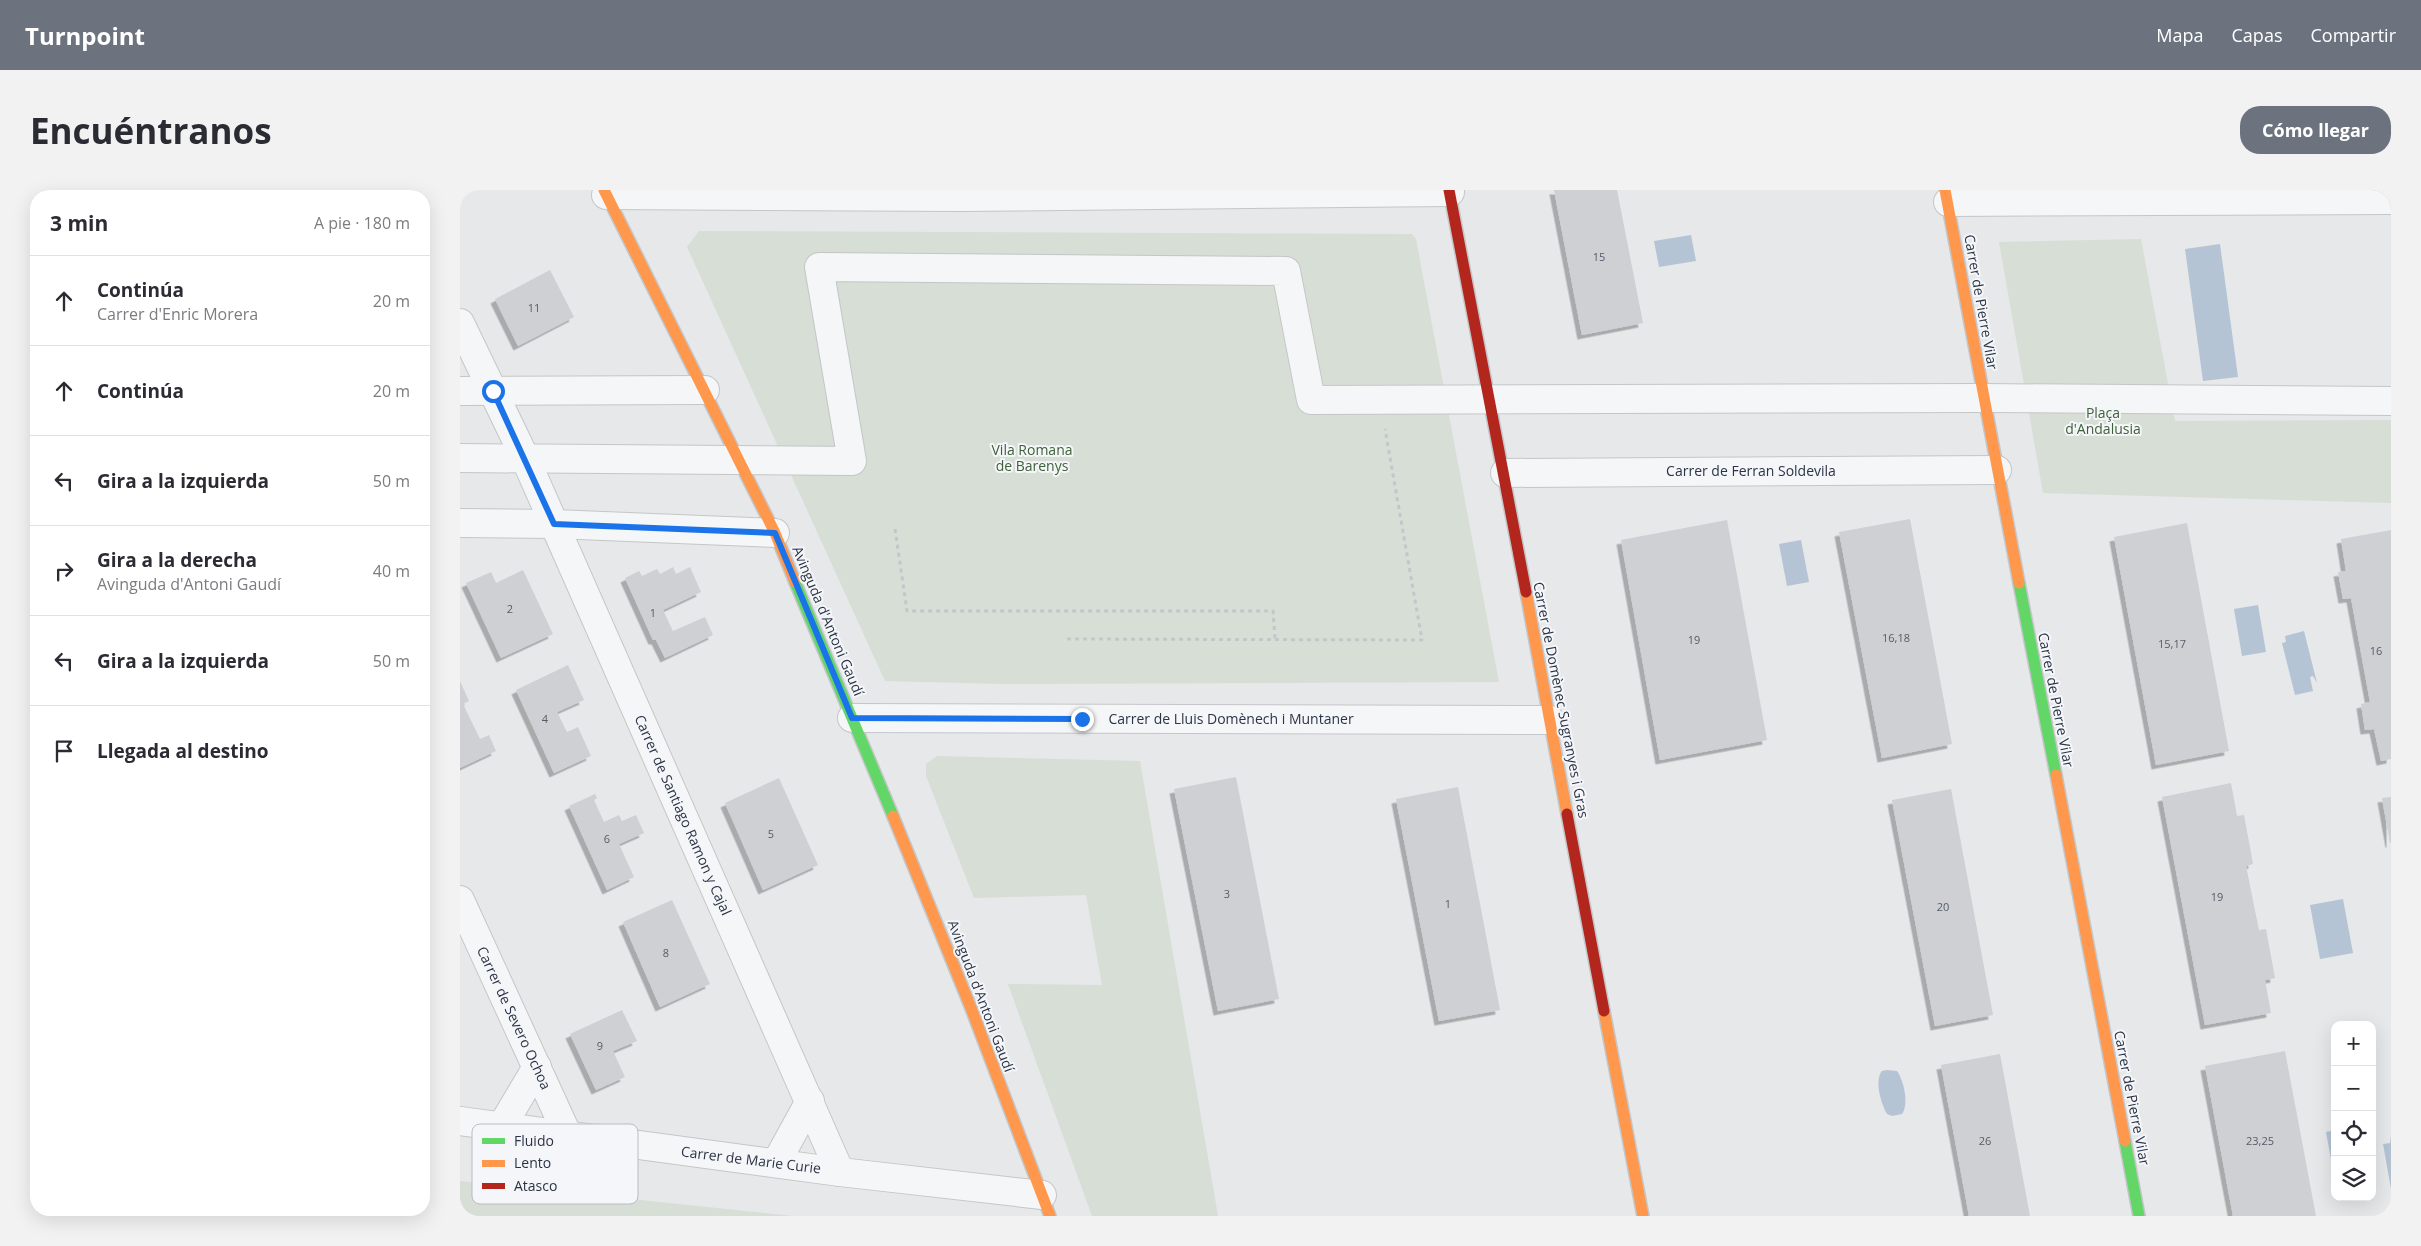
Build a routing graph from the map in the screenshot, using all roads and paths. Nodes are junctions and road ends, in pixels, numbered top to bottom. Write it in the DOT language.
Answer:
graph roads {
  1 [pos="1450,191"];
  2 [pos="605,192"];
  3 [pos="960,193"];
  4 [pos="1947,196"];
  5 [pos="2391,200"];
  6 [pos="463,340"];
  7 [pos="705,390"];
  8 [pos="460,391"];
  9 [pos="493,391"];
  10 [pos="1983,398"];
  11 [pos="1380,399"];
  12 [pos="1491,400"];
  13 [pos="2391,400"];
  14 [pos="460,458"];
  15 [pos="525,458"];
  16 [pos="740,462"];
  17 [pos="1997,470"];
  18 [pos="1505,473"];
  19 [pos="460,523"];
  20 [pos="554,524"];
  21 [pos="604,526"];
  22 [pos="895,530"];
  23 [pos="775,533"];
  24 [pos="573,564"];
  25 [pos="1067,639"];
  26 [pos="1275,640"];
  27 [pos="852,718"];
  28 [pos="1550,720"];
  29 [pos="460,900"];
  30 [pos="537,1067"];
  31 [pos="810,1101"];
  32 [pos="460,1120"];
  33 [pos="488,1124"];
  34 [pos="503,1124"];
  35 [pos="563,1124"];
  36 [pos="638,1145"];
  37 [pos="776,1163"];
  38 [pos="840,1172"];
  39 [pos="1046,1205"];
  40 [pos="1643,1216"];
  41 [pos="2139,1216"];
  1 -- 3 [label="street"];
  1 -- 12 [label="street, Carrer de Domènec Sugranyes i Gras"];
  2 -- 3 [label="street"];
  2 -- 7 [label="street, Avinguda d'Antoni Gaudí"];
  4 -- 5 [label="street"];
  4 -- 10 [label="street, Carrer de Pierre Vilar"];
  6 -- 9 [label="street, Carrer de Santiago Ramon y Cajal"];
  7 -- 9 [label="street"];
  7 -- 16 [label="street, Avinguda d'Antoni Gaudí"];
  8 -- 9 [label="street"];
  9 -- 15 [label="street, Carrer de Santiago Ramon y Cajal"];
  10 -- 12 [label="street"];
  10 -- 13 [label="street"];
  10 -- 17 [label="street, Carrer de Pierre Vilar"];
  11 -- 12 [label="street"];
  11 -- 16 [label="street"];
  11 -- 26 [label="path"];
  12 -- 18 [label="street, Carrer de Domènec Sugranyes i Gras"];
  14 -- 15 [label="street"];
  15 -- 16 [label="street"];
  15 -- 20 [label="street, Carrer de Santiago Ramon y Cajal"];
  16 -- 23 [label="street, Avinguda d'Antoni Gaudí"];
  17 -- 18 [label="street, Carrer de Ferran Soldevila"];
  17 -- 41 [label="street, Carrer de Pierre Vilar"];
  18 -- 28 [label="street, Carrer de Domènec Sugranyes i Gras"];
  19 -- 20 [label="street"];
  20 -- 21 [label="street"];
  20 -- 24 [label="street, Carrer de Santiago Ramon y Cajal"];
  21 -- 23 [label="street"];
  21 -- 24 [label="street"];
  22 -- 26 [label="path"];
  23 -- 27 [label="street, Avinguda d'Antoni Gaudí"];
  24 -- 31 [label="street, Carrer de Santiago Ramon y Cajal"];
  25 -- 26 [label="path"];
  27 -- 28 [label="street, Carrer de Lluis Domènech i Muntaner"];
  27 -- 39 [label="street, Avinguda d'Antoni Gaudí"];
  28 -- 40 [label="street, Carrer de Domènec Sugranyes i Gras"];
  29 -- 30 [label="street, Carrer de Severo Ochoa"];
  30 -- 34 [label="street"];
  30 -- 35 [label="street, Carrer de Severo Ochoa"];
  31 -- 37 [label="street"];
  31 -- 38 [label="street, Carrer de Santiago Ramon y Cajal"];
  32 -- 33 [label="street, Carrer de Marie Curie"];
  36 -- 37 [label="street, Carrer de Marie Curie"];
  37 -- 38 [label="street, Carrer de Marie Curie"];
  38 -- 39 [label="street, Carrer de Marie Curie"];
}
